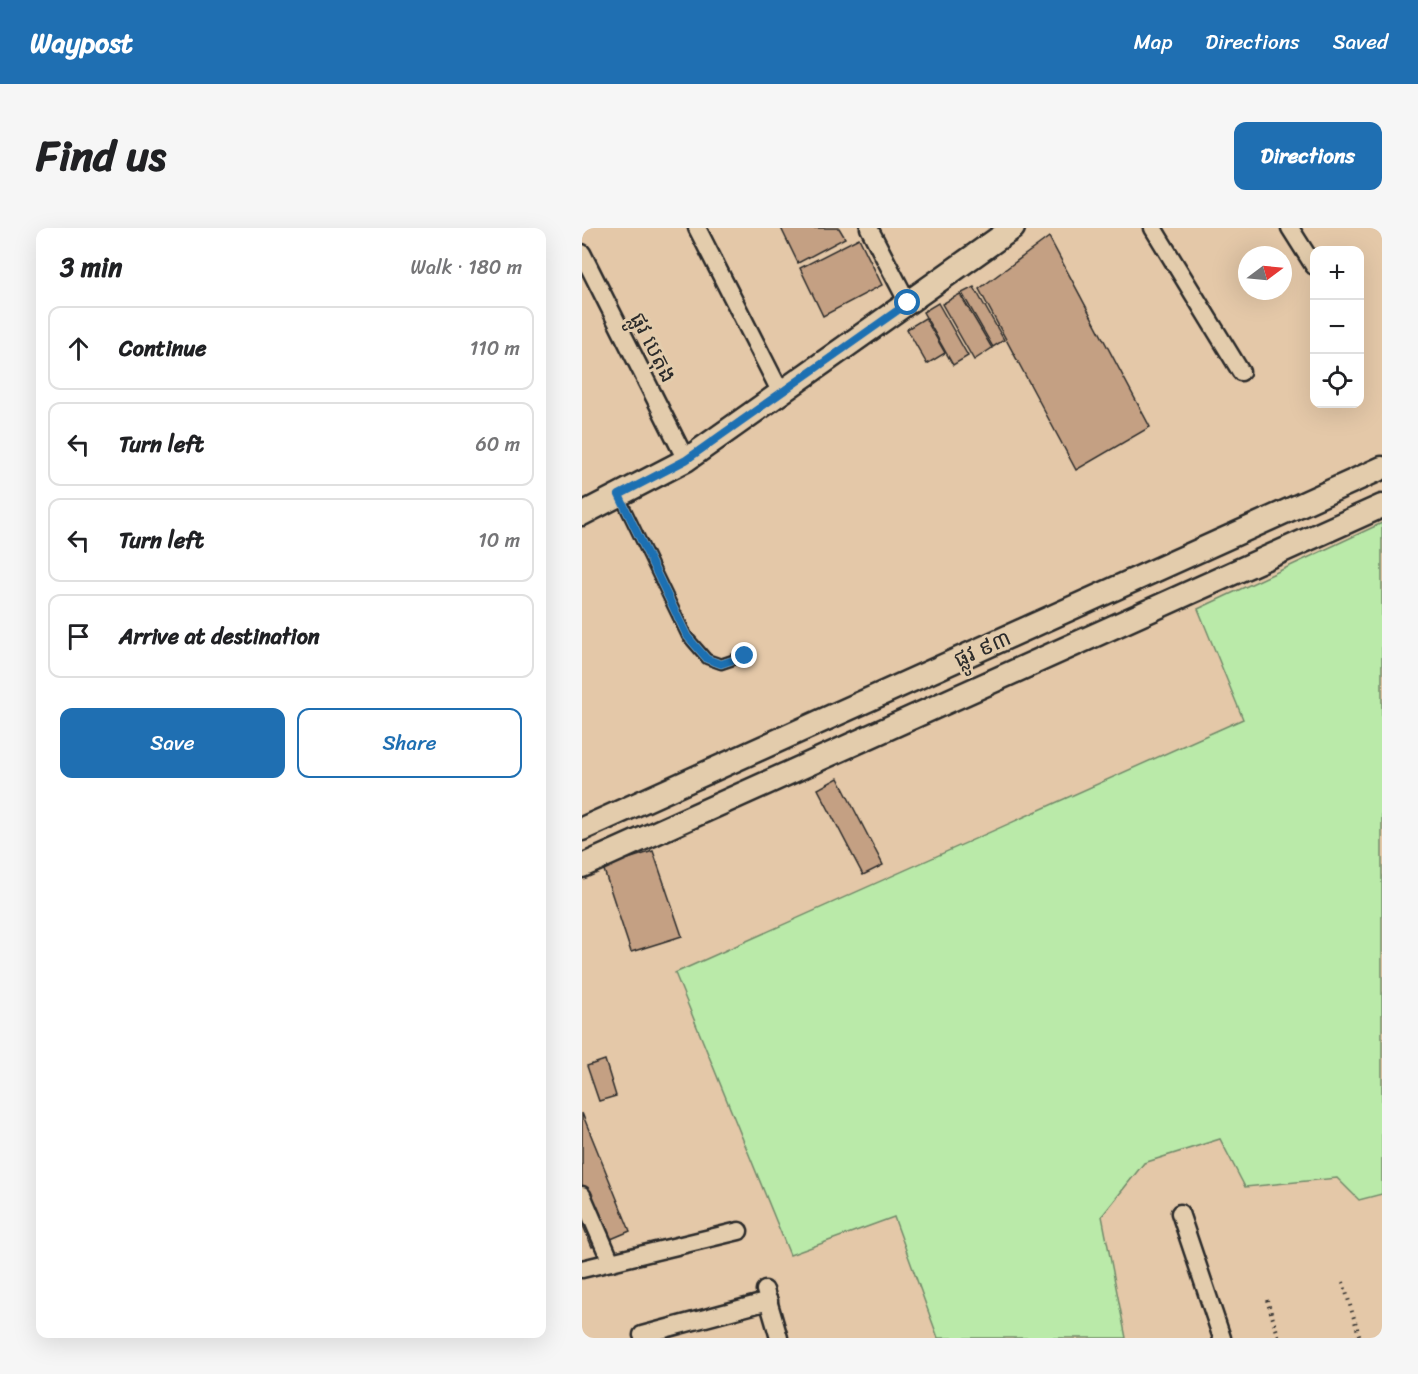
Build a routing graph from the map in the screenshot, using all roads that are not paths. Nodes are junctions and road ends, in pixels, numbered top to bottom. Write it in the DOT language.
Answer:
graph roads {
  1 [pos="697,228"];
  2 [pos="869,228"];
  3 [pos="1013,228"];
  4 [pos="1153,228"];
  5 [pos="1290,228"];
  6 [pos="582,253"];
  7 [pos="1310,260"];
  8 [pos="908,303"];
  9 [pos="1242,372"];
  10 [pos="781,393"];
  11 [pos="686,460"];
  12 [pos="1382,468"];
  13 [pos="619,495"];
  14 [pos="1382,506"];
  15 [pos="582,514"];
  16 [pos="745,656"];
  17 [pos="582,829"];
  18 [pos="582,866"];
  19 [pos="582,1195"];
  20 [pos="1180,1213"];
  21 [pos="739,1232"];
  22 [pos="611,1262"];
  23 [pos="582,1269"];
  24 [pos="642,1335"];
  25 [pos="779,1338"];
  26 [pos="1222,1338"];
  1 -- 10 [label="street"];
  2 -- 8 [label="street"];
  3 -- 8 [label="street"];
  4 -- 9 [label="street"];
  5 -- 7 [label="street"];
  6 -- 11 [label="street, ផ្លូវ បេតុង"];
  8 -- 10 [label="street"];
  10 -- 11 [label="street"];
  11 -- 13 [label="street"];
  12 -- 17 [label="street, ផ្លូវ ៩៣"];
  13 -- 15 [label="street"];
  13 -- 16 [label="lane"];
  14 -- 18 [label="street, ផ្លូវ ៩៣"];
  19 -- 22 [label="street"];
  20 -- 26 [label="street"];
  21 -- 22 [label="street"];
  22 -- 23 [label="street"];
  24 -- 25 [label="street"];
}
